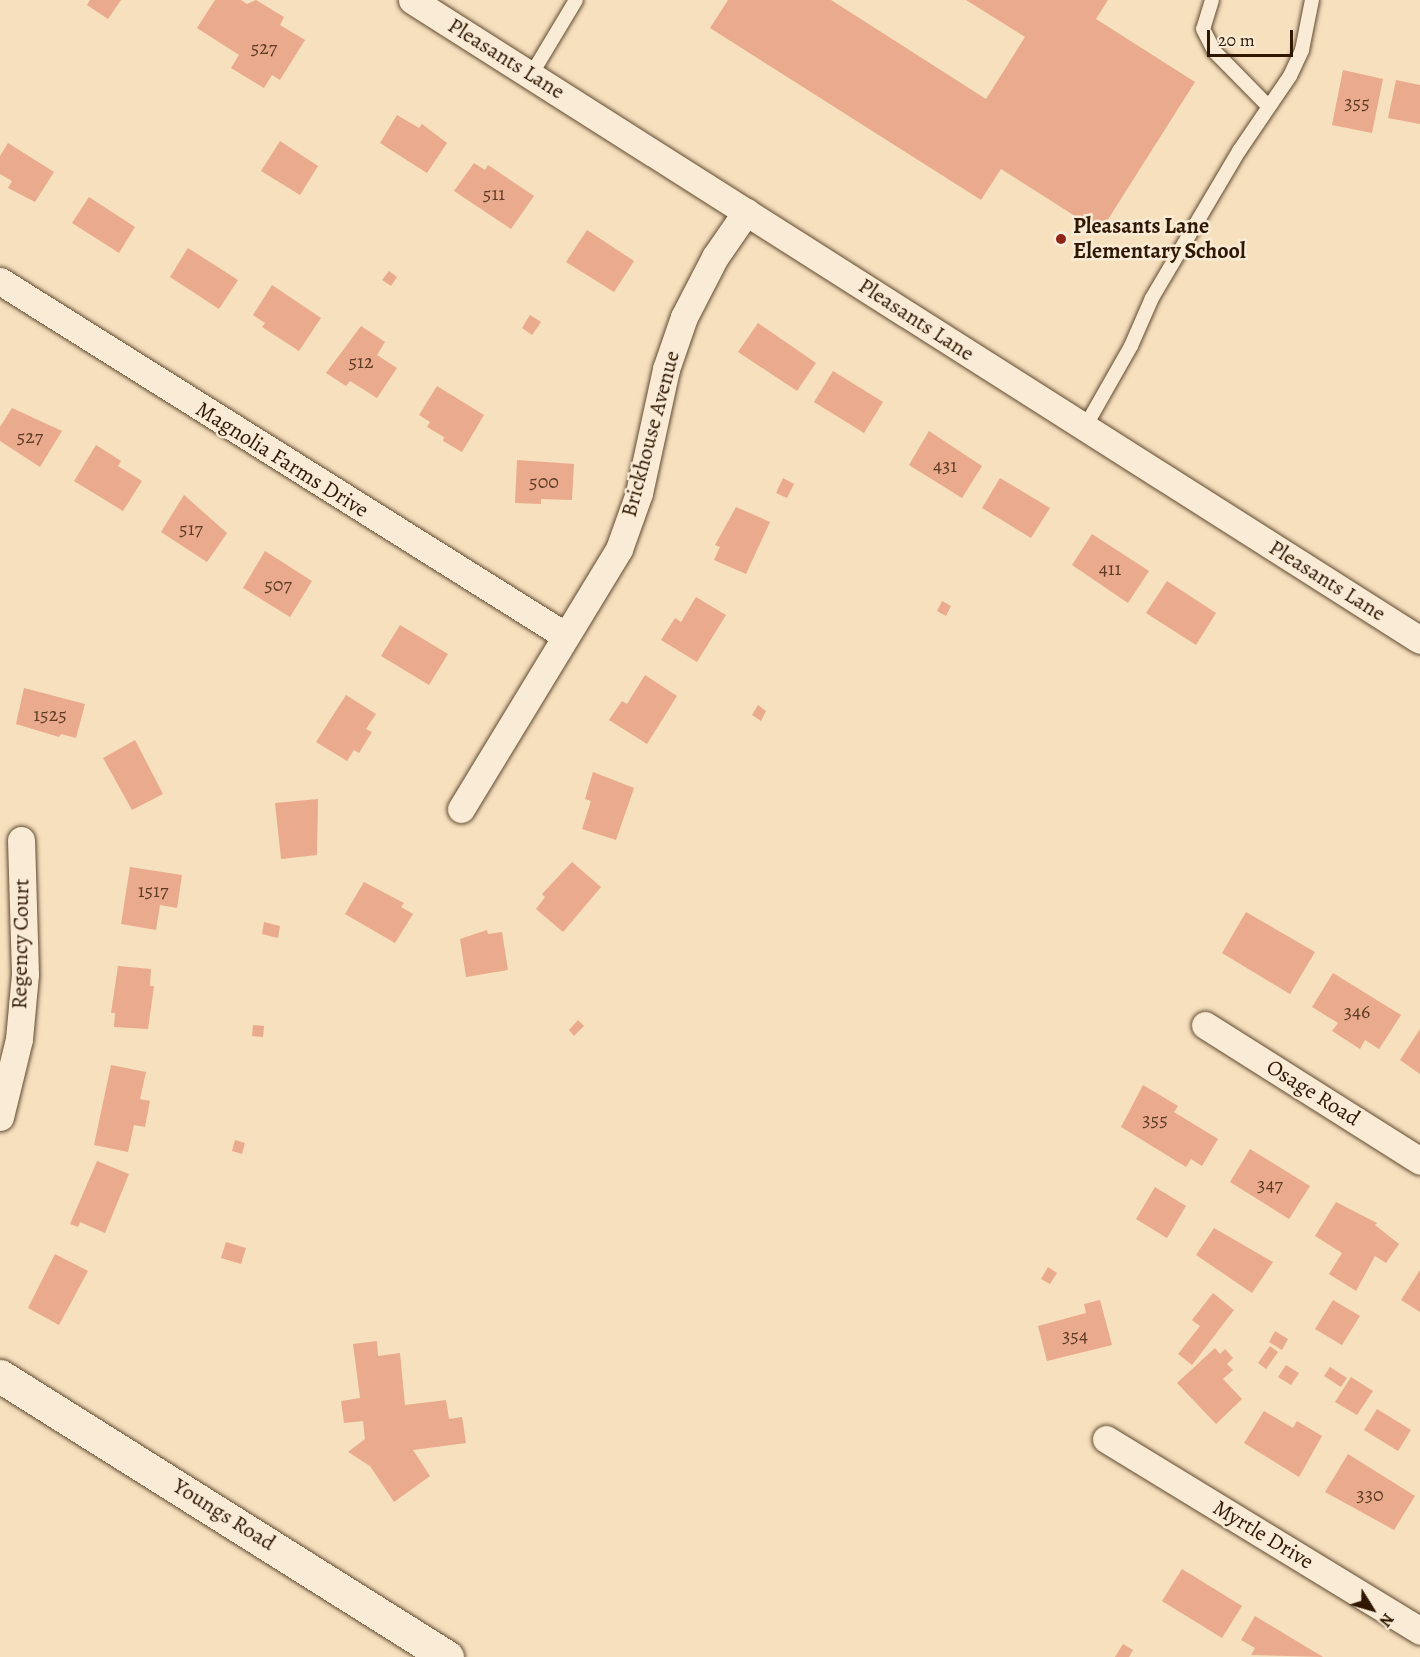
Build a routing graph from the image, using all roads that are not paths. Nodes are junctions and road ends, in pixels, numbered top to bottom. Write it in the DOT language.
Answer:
graph roads {
  1 [pos="412,0"];
  2 [pos="576,0"];
  3 [pos="1212,0"];
  4 [pos="1312,0"];
  5 [pos="531,75"];
  6 [pos="1269,107"];
  7 [pos="746,212"];
  8 [pos="0,281"];
  9 [pos="1085,427"];
  10 [pos="566,636"];
  11 [pos="1420,640"];
  12 [pos="461,809"];
  13 [pos="21,840"];
  14 [pos="1205,1025"];
  15 [pos="0,1117"];
  16 [pos="1420,1161"];
  17 [pos="0,1376"];
  18 [pos="1106,1439"];
  19 [pos="1420,1631"];
  20 [pos="447,1657"];
  1 -- 5 [label="street, Pleasants Lane"];
  2 -- 5 [label="lane"];
  3 -- 6 [label="lane"];
  4 -- 6 [label="lane"];
  5 -- 7 [label="street, Pleasants Lane"];
  6 -- 9 [label="lane"];
  7 -- 9 [label="street, Pleasants Lane"];
  7 -- 10 [label="street, Brickhouse Avenue"];
  8 -- 10 [label="street, Magnolia Farms Drive"];
  9 -- 11 [label="street, Pleasants Lane"];
  10 -- 12 [label="street, Brickhouse Avenue"];
  13 -- 15 [label="street, Regency Court"];
  14 -- 16 [label="street, Osage Road"];
  17 -- 20 [label="street, Youngs Road"];
  18 -- 19 [label="street, Myrtle Drive"];
}
